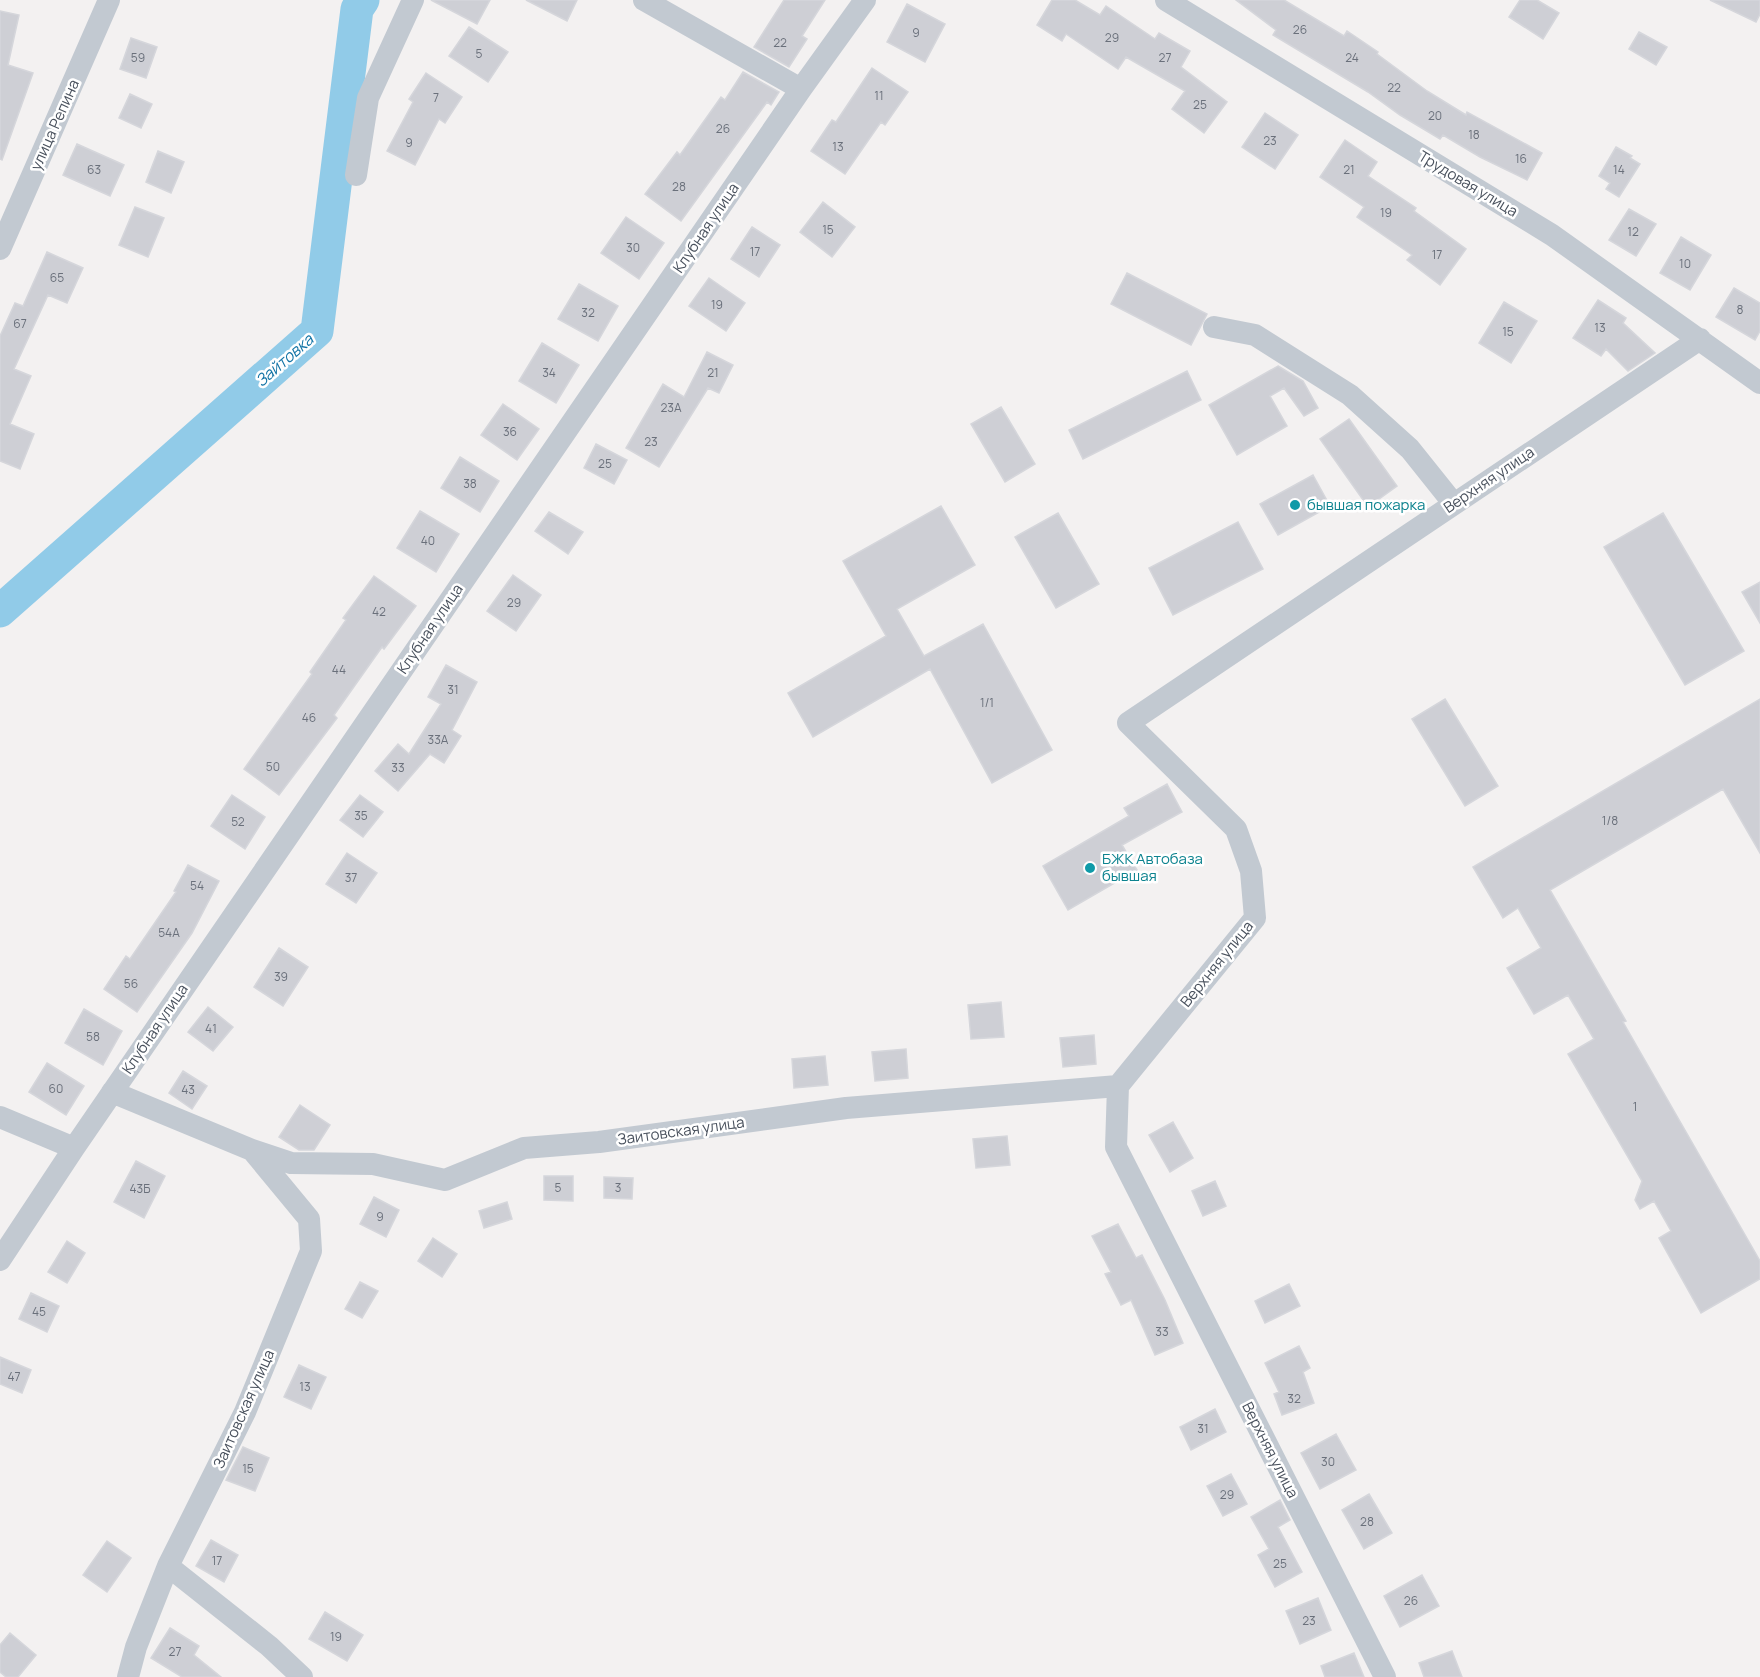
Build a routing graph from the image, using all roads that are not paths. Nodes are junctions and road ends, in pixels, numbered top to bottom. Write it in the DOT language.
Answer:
graph roads {
  1 [pos="109,0"];
  2 [pos="413,0"];
  3 [pos="644,0"];
  4 [pos="865,0"];
  5 [pos="1166,0"];
  6 [pos="801,89"];
  7 [pos="356,175"];
  8 [pos="0,249"];
  9 [pos="1214,327"];
  10 [pos="1700,339"];
  11 [pos="1760,383"];
  12 [pos="1454,504"];
  13 [pos="1118,1086"];
  14 [pos="112,1092"];
  15 [pos="0,1117"];
  16 [pos="74,1148"];
  17 [pos="252,1150"];
  18 [pos="0,1260"];
  19 [pos="168,1566"];
  20 [pos="136,1647"];
  21 [pos="115,1677"];
  22 [pos="128,1677"];
  23 [pos="302,1677"];
  24 [pos="1385,1677"];
  1 -- 8 [label="street, улица Репина"];
  2 -- 7 [label="street"];
  3 -- 6 [label="street"];
  4 -- 6 [label="street, Клубная улица"];
  5 -- 10 [label="street, Трудовая улица"];
  6 -- 14 [label="street, Клубная улица"];
  9 -- 12 [label="street"];
  10 -- 11 [label="street, Трудовая улица"];
  10 -- 12 [label="street, Верхняя улица"];
  12 -- 13 [label="street, Верхняя улица"];
  13 -- 17 [label="street, Заитовская улица"];
  13 -- 24 [label="street, Верхняя улица"];
  14 -- 16 [label="street, Клубная улица"];
  14 -- 17 [label="street, Заитовская улица"];
  15 -- 16 [label="street"];
  16 -- 18 [label="street, Клубная улица"];
  17 -- 19 [label="street, Заитовская улица"];
  19 -- 20 [label="street, Заитовская улица"];
  19 -- 23 [label="street"];
  20 -- 21 [label="street"];
  20 -- 22 [label="street, Заитовская улица"];
}
